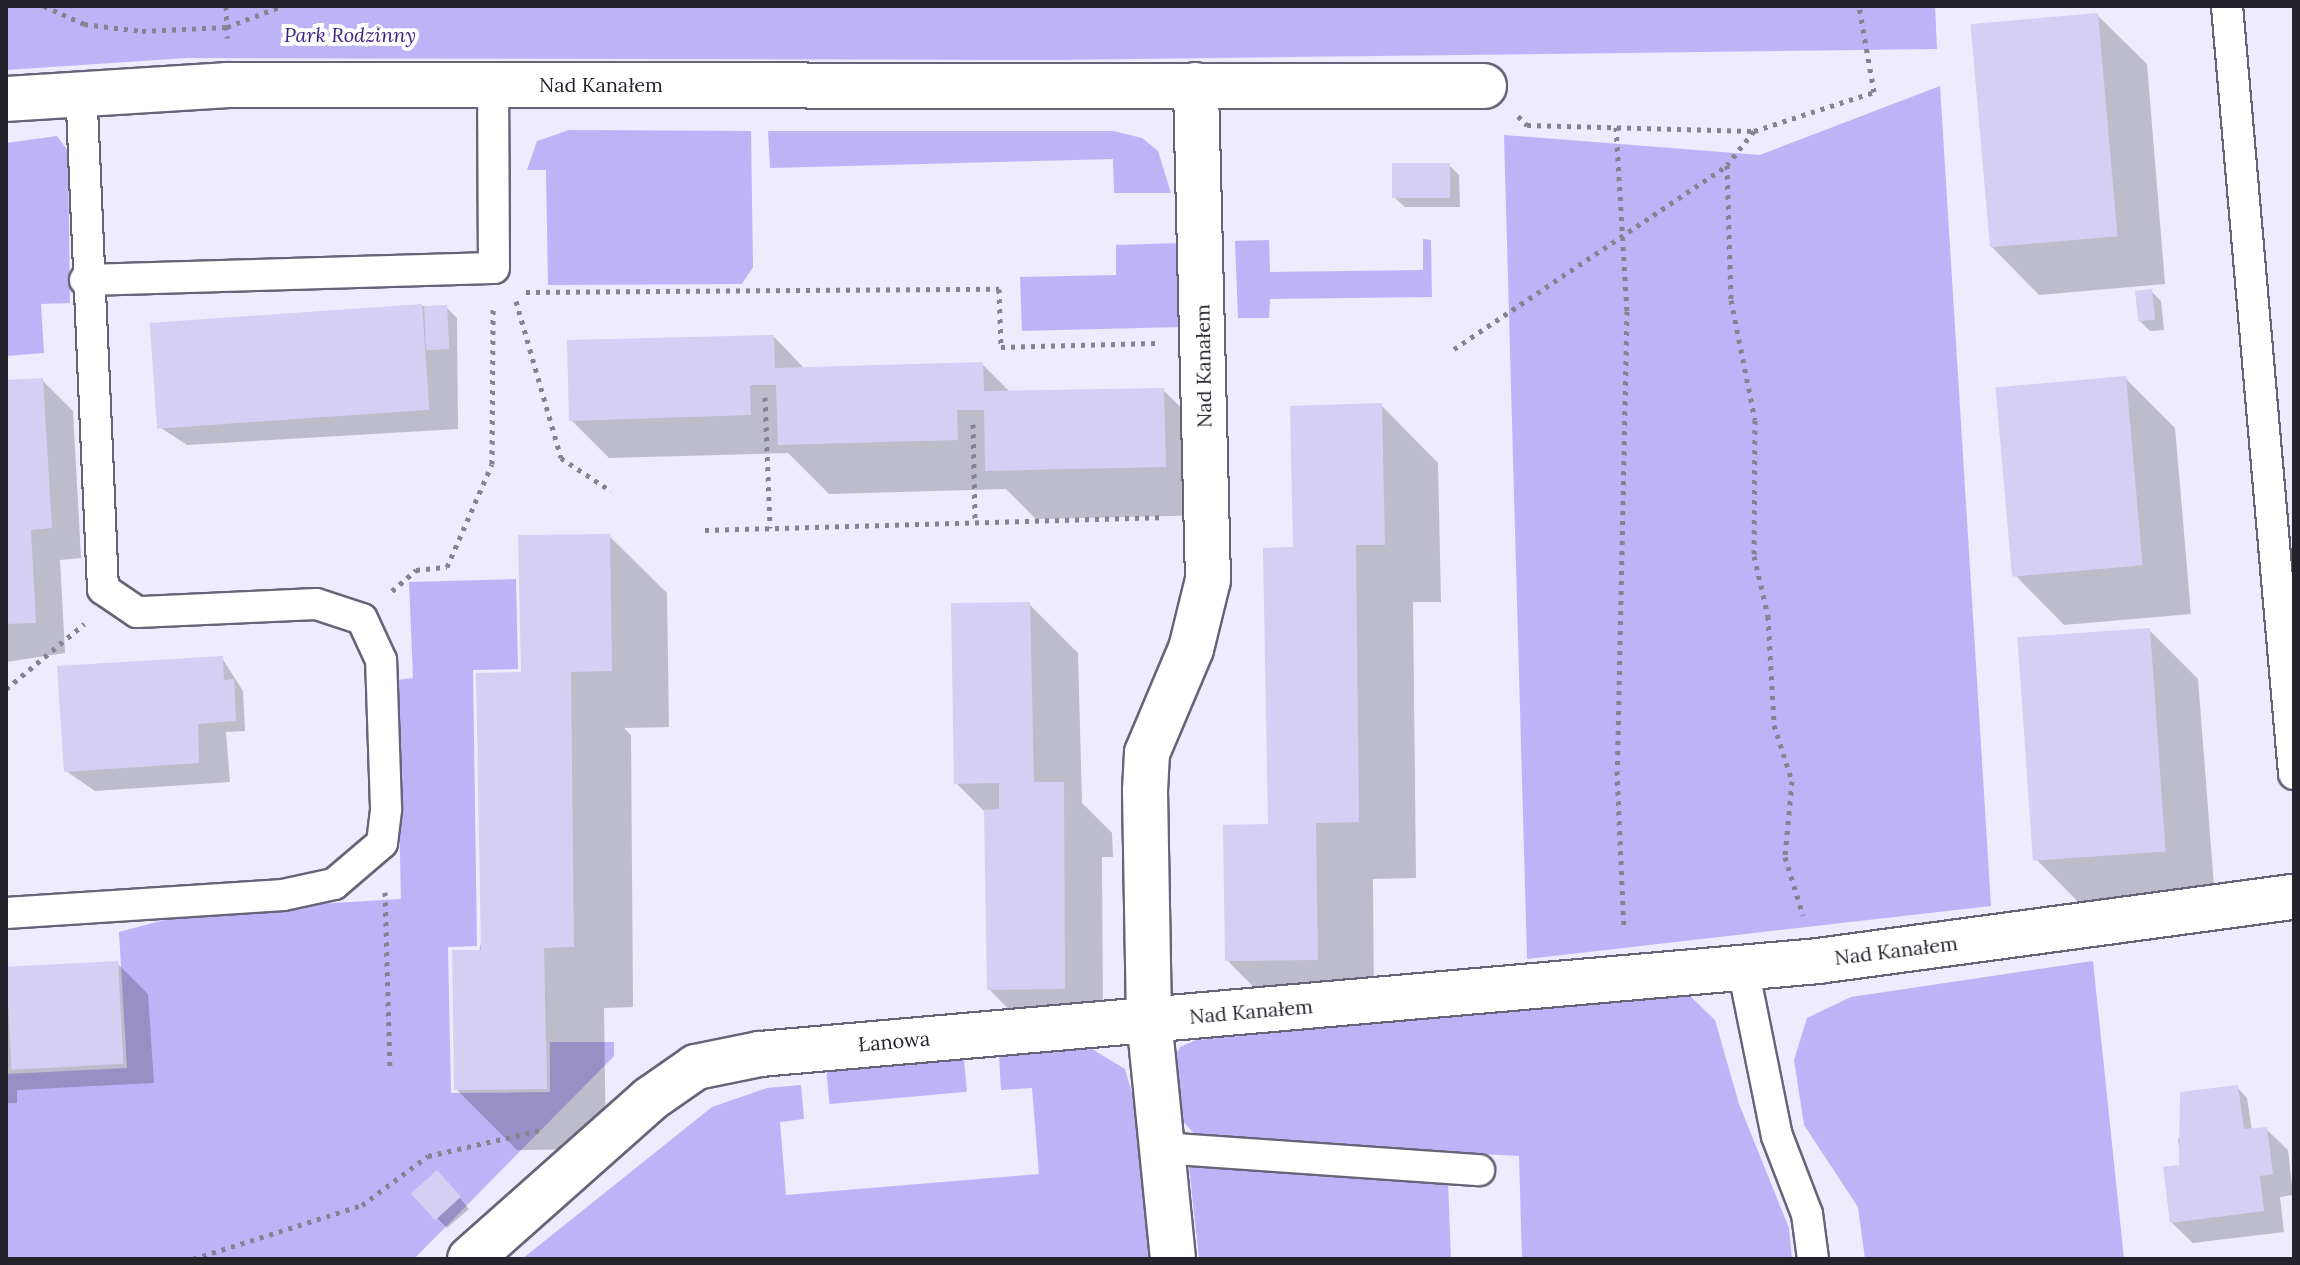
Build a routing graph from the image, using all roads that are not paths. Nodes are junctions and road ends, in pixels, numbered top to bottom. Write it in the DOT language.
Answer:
graph roads {
  1 [pos="2227,6"];
  2 [pos="493,84"];
  3 [pos="1196,85"];
  4 [pos="1484,86"];
  5 [pos="81,91"];
  6 [pos="6,99"];
  7 [pos="85,280"];
  8 [pos="2294,774"];
  9 [pos="2294,897"];
  10 [pos="6,913"];
  11 [pos="1743,968"];
  12 [pos="1149,1020"];
  13 [pos="1162,1148"];
  14 [pos="1479,1170"];
  15 [pos="470,1259"];
  16 [pos="1173,1259"];
  17 [pos="1813,1259"];
  1 -- 8 [label="lane"];
  2 -- 3 [label="street, Nad Kanałem"];
  2 -- 5 [label="street, Nad Kanałem"];
  2 -- 7 [label="lane"];
  3 -- 4 [label="street, Nad Kanałem"];
  3 -- 12 [label="street, Nad Kanałem"];
  5 -- 6 [label="street, Nad Kanałem"];
  5 -- 7 [label="lane"];
  7 -- 10 [label="lane"];
  9 -- 11 [label="street, Nad Kanałem"];
  11 -- 12 [label="street, Nad Kanałem"];
  11 -- 17 [label="lane"];
  12 -- 13 [label="street"];
  12 -- 15 [label="street, Łanowa"];
  13 -- 14 [label="lane"];
  13 -- 16 [label="street"];
}
